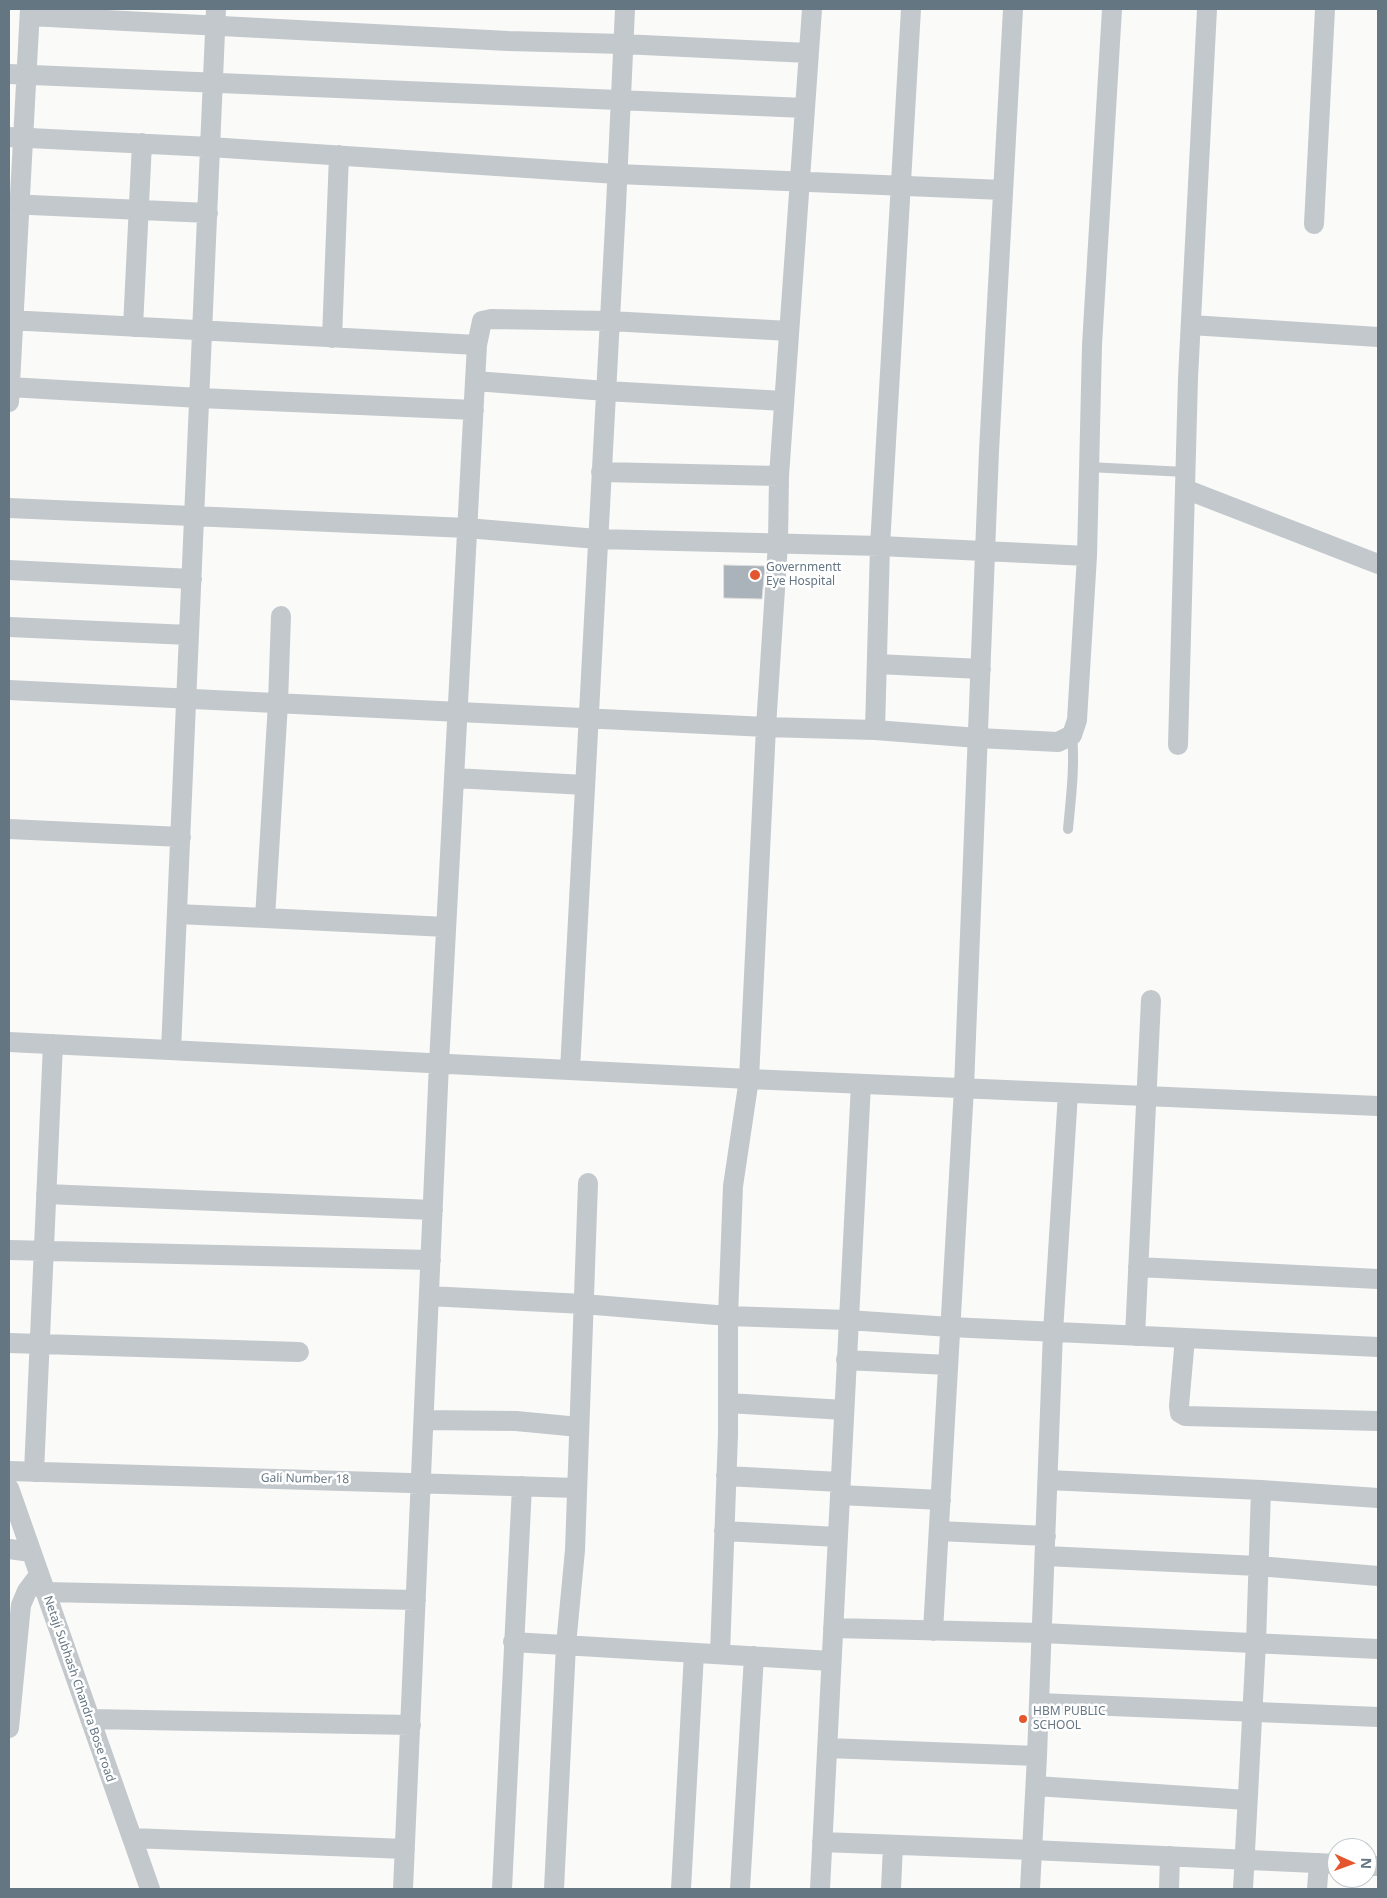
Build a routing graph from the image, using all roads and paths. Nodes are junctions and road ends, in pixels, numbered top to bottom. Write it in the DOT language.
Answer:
graph roads {
  1 [pos="625,9"];
  2 [pos="812,9"];
  3 [pos="911,9"];
  4 [pos="1013,9"];
  5 [pos="1112,9"];
  6 [pos="1207,9"];
  7 [pos="1325,9"];
  8 [pos="30,12"];
  9 [pos="216,17"];
  10 [pos="623,44"];
  11 [pos="808,53"];
  12 [pos="18,75"];
  13 [pos="213,82"];
  14 [pos="621,100"];
  15 [pos="804,108"];
  16 [pos="16,137"];
  17 [pos="142,143"];
  18 [pos="210,147"];
  19 [pos="339,155"];
  20 [pos="618,174"];
  21 [pos="800,182"];
  22 [pos="900,186"];
  23 [pos="1003,190"];
  24 [pos="14,204"];
  25 [pos="139,210"];
  26 [pos="208,213"];
  27 [pos="1314,224"];
  28 [pos="11,320"];
  29 [pos="610,321"];
  30 [pos="1191,325"];
  31 [pos="133,327"];
  32 [pos="202,331"];
  33 [pos="789,331"];
  34 [pos="1378,337"];
  35 [pos="332,338"];
  36 [pos="477,345"];
  37 [pos="475,381"];
  38 [pos="606,391"];
  39 [pos="9,392"];
  40 [pos="200,398"];
  41 [pos="784,401"];
  42 [pos="474,410"];
  43 [pos="1089,467"];
  44 [pos="601,472"];
  45 [pos="779,476"];
  46 [pos="1185,480"];
  47 [pos="9,508"];
  48 [pos="195,516"];
  49 [pos="468,528"];
  50 [pos="598,538"];
  51 [pos="778,543"];
  52 [pos="880,546"];
  53 [pos="985,550"];
  54 [pos="1087,556"];
  55 [pos="1378,564"];
  56 [pos="9,570"];
  57 [pos="192,579"];
  58 [pos="281,616"];
  59 [pos="9,627"];
  60 [pos="189,635"];
  61 [pos="877,664"];
  62 [pos="981,669"];
  63 [pos="9,690"];
  64 [pos="187,699"];
  65 [pos="278,703"];
  66 [pos="458,711"];
  67 [pos="588,718"];
  68 [pos="766,727"];
  69 [pos="875,730"];
  70 [pos="1072,735"];
  71 [pos="978,738"];
  72 [pos="1178,745"];
  73 [pos="454,778"];
  74 [pos="585,785"];
  75 [pos="9,829"];
  76 [pos="1068,829"];
  77 [pos="181,837"];
  78 [pos="178,914"];
  79 [pos="264,918"];
  80 [pos="446,928"];
  81 [pos="1151,1000"];
  82 [pos="9,1042"];
  83 [pos="53,1044"];
  84 [pos="172,1050"];
  85 [pos="439,1063"];
  86 [pos="570,1070"];
  87 [pos="749,1079"];
  88 [pos="861,1084"];
  89 [pos="964,1088"];
  90 [pos="1068,1093"];
  91 [pos="1146,1096"];
  92 [pos="1378,1106"];
  93 [pos="588,1183"];
  94 [pos="46,1194"];
  95 [pos="433,1210"];
  96 [pos="9,1250"];
  97 [pos="43,1252"];
  98 [pos="431,1260"];
  99 [pos="1138,1266"];
  100 [pos="1378,1279"];
  101 [pos="429,1296"];
  102 [pos="584,1304"];
  103 [pos="728,1316"];
  104 [pos="848,1320"];
  105 [pos="950,1327"];
  106 [pos="1054,1332"];
  107 [pos="1135,1336"];
  108 [pos="1184,1338"];
  109 [pos="9,1343"];
  110 [pos="39,1343"];
  111 [pos="1378,1347"];
  112 [pos="300,1352"];
  113 [pos="846,1360"];
  114 [pos="948,1366"];
  115 [pos="728,1403"];
  116 [pos="844,1410"];
  117 [pos="424,1420"];
  118 [pos="1378,1421"];
  119 [pos="579,1426"];
  120 [pos="9,1471"];
  121 [pos="34,1472"];
  122 [pos="726,1476"];
  123 [pos="1048,1480"];
  124 [pos="421,1482"];
  125 [pos="522,1486"];
  126 [pos="9,1488"];
  127 [pos="577,1488"];
  128 [pos="840,1488"];
  129 [pos="1261,1490"];
  130 [pos="1378,1498"];
  131 [pos="941,1500"];
  132 [pos="724,1531"];
  133 [pos="939,1531"];
  134 [pos="838,1537"];
  135 [pos="1045,1546"];
  136 [pos="9,1549"];
  137 [pos="31,1552"];
  138 [pos="1258,1566"];
  139 [pos="1378,1576"];
  140 [pos="42,1584"];
  141 [pos="416,1600"];
  142 [pos="833,1628"];
  143 [pos="933,1631"];
  144 [pos="1042,1633"];
  145 [pos="513,1642"];
  146 [pos="1256,1643"];
  147 [pos="566,1645"];
  148 [pos="1378,1649"];
  149 [pos="694,1653"];
  150 [pos="720,1654"];
  151 [pos="754,1656"];
  152 [pos="831,1661"];
  153 [pos="1039,1703"];
  154 [pos="9,1707"];
  155 [pos="1252,1712"];
  156 [pos="1378,1717"];
  157 [pos="90,1719"];
  158 [pos="411,1725"];
  159 [pos="9,1728"];
  160 [pos="827,1748"];
  161 [pos="1037,1756"];
  162 [pos="1036,1786"];
  163 [pos="1247,1800"];
  164 [pos="132,1838"];
  165 [pos="822,1842"];
  166 [pos="893,1845"];
  167 [pos="405,1849"];
  168 [pos="1032,1850"];
  169 [pos="1170,1856"];
  170 [pos="1244,1860"];
  171 [pos="1327,1864"];
  172 [pos="1327,1866"];
  173 [pos="150,1889"];
  174 [pos="402,1889"];
  175 [pos="502,1889"];
  176 [pos="554,1889"];
  177 [pos="681,1889"];
  178 [pos="740,1889"];
  179 [pos="820,1889"];
  180 [pos="891,1889"];
  181 [pos="1030,1889"];
  182 [pos="1169,1889"];
  183 [pos="1243,1889"];
  184 [pos="1317,1889"];
  1 -- 10 [label="street"];
  2 -- 11 [label="street"];
  3 -- 22 [label="street"];
  4 -- 23 [label="street"];
  5 -- 43 [label="street"];
  6 -- 30 [label="street"];
  7 -- 27 [label="street"];
  8 -- 9 [label="street"];
  8 -- 12 [label="street"];
  9 -- 10 [label="street"];
  9 -- 13 [label="street"];
  10 -- 11 [label="street"];
  10 -- 14 [label="street"];
  11 -- 15 [label="street"];
  12 -- 13 [label="street"];
  12 -- 16 [label="street"];
  13 -- 14 [label="street"];
  13 -- 18 [label="street"];
  14 -- 15 [label="street"];
  14 -- 20 [label="street"];
  15 -- 21 [label="street"];
  16 -- 17 [label="street"];
  16 -- 24 [label="street"];
  17 -- 18 [label="street"];
  17 -- 25 [label="street"];
  18 -- 19 [label="street"];
  18 -- 26 [label="street"];
  19 -- 20 [label="street"];
  19 -- 35 [label="street"];
  20 -- 21 [label="street"];
  20 -- 29 [label="street"];
  21 -- 22 [label="street"];
  21 -- 33 [label="street"];
  22 -- 23 [label="street"];
  22 -- 52 [label="street"];
  23 -- 53 [label="street"];
  24 -- 25 [label="street"];
  24 -- 28 [label="street"];
  25 -- 26 [label="street"];
  25 -- 31 [label="street"];
  26 -- 32 [label="street"];
  28 -- 31 [label="street"];
  28 -- 39 [label="street"];
  29 -- 33 [label="street"];
  29 -- 36 [label="street"];
  29 -- 38 [label="street"];
  30 -- 34 [label="street"];
  30 -- 46 [label="street"];
  31 -- 32 [label="street"];
  32 -- 35 [label="street"];
  32 -- 40 [label="street"];
  33 -- 41 [label="street"];
  35 -- 36 [label="street"];
  36 -- 37 [label="street"];
  37 -- 38 [label="street"];
  37 -- 42 [label="street"];
  38 -- 41 [label="street"];
  38 -- 44 [label="street"];
  39 -- 40 [label="street"];
  40 -- 42 [label="street"];
  40 -- 48 [label="street"];
  41 -- 45 [label="street"];
  42 -- 49 [label="street"];
  43 -- 46 [label="lane"];
  43 -- 54 [label="street"];
  44 -- 45 [label="street"];
  44 -- 50 [label="street"];
  45 -- 51 [label="street"];
  46 -- 55 [label="street"];
  46 -- 72 [label="street"];
  47 -- 48 [label="street"];
  48 -- 49 [label="street"];
  48 -- 57 [label="street"];
  49 -- 50 [label="street"];
  49 -- 66 [label="street"];
  50 -- 51 [label="street"];
  50 -- 67 [label="street"];
  51 -- 52 [label="street"];
  51 -- 68 [label="street"];
  52 -- 53 [label="street"];
  52 -- 61 [label="street"];
  53 -- 54 [label="street"];
  53 -- 62 [label="street"];
  54 -- 70 [label="street"];
  56 -- 57 [label="street"];
  57 -- 60 [label="street"];
  58 -- 65 [label="street"];
  59 -- 60 [label="street"];
  60 -- 64 [label="street"];
  61 -- 62 [label="street"];
  61 -- 69 [label="street"];
  62 -- 71 [label="street"];
  63 -- 64 [label="street"];
  64 -- 65 [label="street"];
  64 -- 77 [label="street"];
  65 -- 66 [label="street"];
  65 -- 79 [label="street"];
  66 -- 67 [label="street"];
  66 -- 73 [label="street"];
  67 -- 68 [label="street"];
  67 -- 74 [label="street"];
  68 -- 69 [label="street"];
  68 -- 87 [label="street"];
  69 -- 71 [label="street"];
  70 -- 71 [label="street"];
  70 -- 76 [label="lane"];
  71 -- 89 [label="street"];
  73 -- 74 [label="street"];
  73 -- 80 [label="street"];
  74 -- 86 [label="street"];
  75 -- 77 [label="street"];
  77 -- 78 [label="street"];
  78 -- 79 [label="street"];
  78 -- 84 [label="street"];
  79 -- 80 [label="street"];
  80 -- 85 [label="street"];
  81 -- 91 [label="street"];
  82 -- 83 [label="street"];
  83 -- 84 [label="street"];
  83 -- 94 [label="street"];
  84 -- 85 [label="street"];
  85 -- 86 [label="street"];
  85 -- 95 [label="street"];
  86 -- 87 [label="street"];
  87 -- 88 [label="street"];
  87 -- 103 [label="street"];
  88 -- 89 [label="street"];
  88 -- 104 [label="street"];
  89 -- 90 [label="street"];
  89 -- 105 [label="street"];
  90 -- 91 [label="street"];
  90 -- 106 [label="street"];
  91 -- 92 [label="street"];
  91 -- 99 [label="street"];
  93 -- 102 [label="street"];
  94 -- 95 [label="street"];
  94 -- 97 [label="street"];
  95 -- 98 [label="street"];
  96 -- 97 [label="street"];
  97 -- 98 [label="street"];
  97 -- 110 [label="street"];
  98 -- 101 [label="street"];
  99 -- 100 [label="street"];
  99 -- 107 [label="street"];
  101 -- 102 [label="street"];
  101 -- 117 [label="street"];
  102 -- 103 [label="street"];
  102 -- 119 [label="street"];
  103 -- 104 [label="street"];
  103 -- 115 [label="street"];
  104 -- 105 [label="street"];
  104 -- 113 [label="street"];
  105 -- 106 [label="street"];
  105 -- 114 [label="street"];
  106 -- 107 [label="street"];
  106 -- 123 [label="street"];
  107 -- 108 [label="street"];
  108 -- 111 [label="street"];
  108 -- 118 [label="street"];
  109 -- 110 [label="street"];
  110 -- 112 [label="street"];
  110 -- 121 [label="street"];
  113 -- 114 [label="street"];
  113 -- 116 [label="street"];
  114 -- 131 [label="street"];
  115 -- 116 [label="street"];
  115 -- 122 [label="street"];
  116 -- 128 [label="street"];
  117 -- 119 [label="street"];
  117 -- 124 [label="street"];
  119 -- 127 [label="street"];
  120 -- 121 [label="street, Gali Number 18"];
  121 -- 124 [label="street, Gali Number 18"];
  122 -- 128 [label="street"];
  122 -- 132 [label="street"];
  123 -- 129 [label="street"];
  123 -- 135 [label="street"];
  124 -- 125 [label="street, Gali Number 18"];
  124 -- 141 [label="street"];
  125 -- 127 [label="street, Gali Number 18"];
  125 -- 145 [label="street"];
  126 -- 137 [label="street, Netaji Subhash Chandra Bose road"];
  127 -- 147 [label="street"];
  128 -- 131 [label="street"];
  128 -- 134 [label="street"];
  129 -- 130 [label="street"];
  129 -- 138 [label="street"];
  131 -- 133 [label="street"];
  132 -- 134 [label="street"];
  132 -- 150 [label="street"];
  133 -- 135 [label="street"];
  133 -- 143 [label="street"];
  134 -- 142 [label="street"];
  135 -- 138 [label="street"];
  135 -- 144 [label="street"];
  136 -- 137 [label="street"];
  137 -- 140 [label="street, Netaji Subhash Chandra Bose road"];
  138 -- 139 [label="street"];
  138 -- 146 [label="street"];
  140 -- 141 [label="street"];
  140 -- 154 [label="street"];
  140 -- 157 [label="street, Netaji Subhash Chandra Bose road"];
  141 -- 158 [label="street"];
  142 -- 143 [label="street"];
  142 -- 152 [label="street"];
  143 -- 144 [label="street"];
  144 -- 146 [label="street"];
  144 -- 153 [label="street"];
  145 -- 147 [label="street"];
  145 -- 175 [label="street"];
  146 -- 148 [label="street"];
  146 -- 155 [label="street"];
  147 -- 149 [label="street"];
  147 -- 176 [label="street"];
  149 -- 150 [label="street"];
  149 -- 177 [label="street"];
  150 -- 151 [label="street"];
  151 -- 152 [label="street"];
  151 -- 178 [label="street"];
  152 -- 160 [label="street"];
  153 -- 155 [label="street"];
  153 -- 161 [label="street"];
  154 -- 159 [label="street"];
  155 -- 156 [label="street"];
  155 -- 163 [label="street"];
  157 -- 158 [label="street"];
  157 -- 164 [label="street, Netaji Subhash Chandra Bose road"];
  158 -- 167 [label="street"];
  160 -- 161 [label="street"];
  160 -- 165 [label="street"];
  161 -- 162 [label="street"];
  162 -- 163 [label="street"];
  162 -- 168 [label="street"];
  163 -- 170 [label="street"];
  164 -- 167 [label="street"];
  164 -- 173 [label="street, Netaji Subhash Chandra Bose road"];
  165 -- 166 [label="street"];
  165 -- 179 [label="street"];
  166 -- 168 [label="street"];
  166 -- 180 [label="street"];
  167 -- 174 [label="street"];
  168 -- 169 [label="street"];
  168 -- 181 [label="street"];
  169 -- 170 [label="street"];
  169 -- 182 [label="street"];
  170 -- 171 [label="street"];
  170 -- 183 [label="street"];
  172 -- 184 [label="street"];
}
